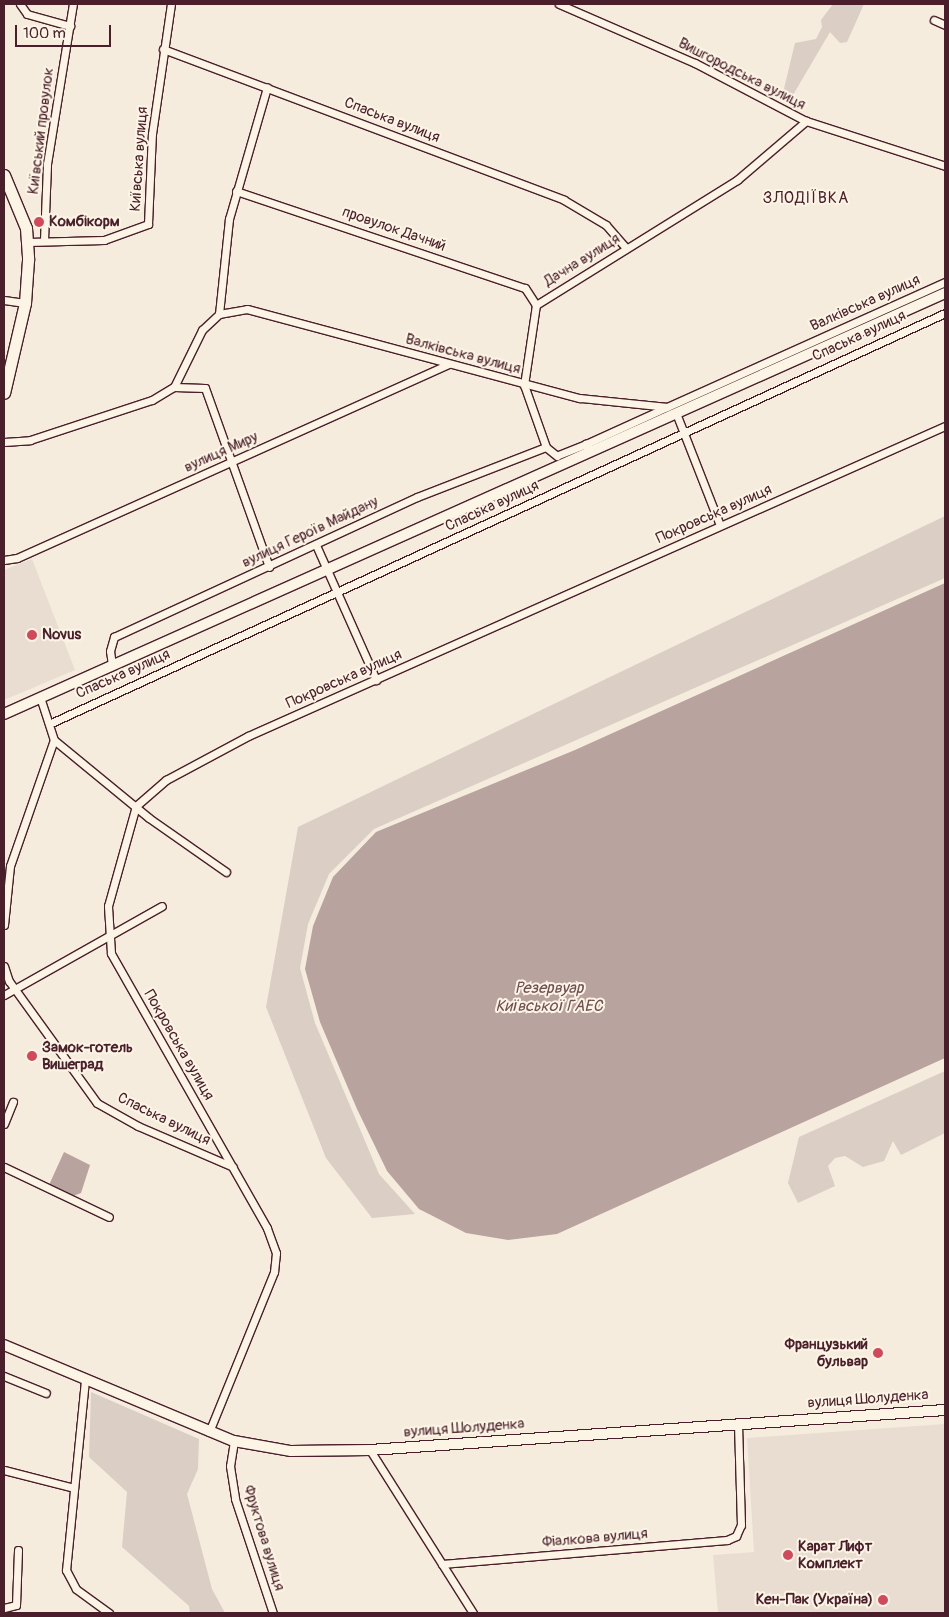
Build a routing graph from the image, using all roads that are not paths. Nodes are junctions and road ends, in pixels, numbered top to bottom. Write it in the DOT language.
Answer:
graph roads {
  1 [pos="20,4"];
  2 [pos="73,4"];
  3 [pos="171,4"];
  4 [pos="559,4"];
  5 [pos="934,20"];
  6 [pos="945,25"];
  7 [pos="70,26"];
  8 [pos="163,50"];
  9 [pos="267,87"];
  10 [pos="806,121"];
  11 [pos="945,166"];
  12 [pos="4,175"];
  13 [pos="236,191"];
  14 [pos="44,240"];
  15 [pos="28,242"];
  16 [pos="626,248"];
  17 [pos="945,282"];
  18 [pos="945,292"];
  19 [pos="4,300"];
  20 [pos="25,303"];
  21 [pos="536,304"];
  22 [pos="945,312"];
  23 [pos="219,314"];
  24 [pos="815,346"];
  25 [pos="448,364"];
  26 [pos="524,385"];
  27 [pos="174,387"];
  28 [pos="4,393"];
  29 [pos="667,407"];
  30 [pos="676,413"];
  31 [pos="945,426"];
  32 [pos="685,434"];
  33 [pos="4,442"];
  34 [pos="546,447"];
  35 [pos="588,448"];
  36 [pos="230,463"];
  37 [pos="720,526"];
  38 [pos="316,545"];
  39 [pos="4,560"];
  40 [pos="269,567"];
  41 [pos="328,568"];
  42 [pos="339,593"];
  43 [pos="112,665"];
  44 [pos="376,680"];
  45 [pos="40,697"];
  46 [pos="4,714"];
  47 [pos="50,724"];
  48 [pos="54,740"];
  49 [pos="136,806"];
  50 [pos="226,872"];
  51 [pos="162,906"];
  52 [pos="4,925"];
  53 [pos="107,937"];
  54 [pos="4,966"];
  55 [pos="17,989"];
  56 [pos="4,995"];
  57 [pos="13,1102"];
  58 [pos="4,1124"];
  59 [pos="4,1167"];
  60 [pos="233,1168"];
  61 [pos="109,1217"];
  62 [pos="4,1345"];
  63 [pos="4,1376"];
  64 [pos="85,1380"];
  65 [pos="46,1394"];
  66 [pos="945,1410"];
  67 [pos="738,1422"];
  68 [pos="209,1432"];
  69 [pos="234,1441"];
  70 [pos="370,1450"];
  71 [pos="4,1470"];
  72 [pos="74,1488"];
  73 [pos="18,1550"];
  74 [pos="442,1564"];
  75 [pos="4,1608"];
  76 [pos="109,1613"];
  77 [pos="273,1613"];
  78 [pos="474,1613"];
  1 -- 7 [label="street"];
  2 -- 7 [label="street, Київський провулок"];
  3 -- 8 [label="street, Київська вулиця"];
  4 -- 10 [label="street, Вишгородська вулиця"];
  5 -- 6 [label="street"];
  7 -- 14 [label="street, Київський провулок"];
  8 -- 9 [label="street, Спаська вулиця"];
  8 -- 14 [label="street, Київська вулиця"];
  9 -- 13 [label="street"];
  9 -- 16 [label="street, Спаська вулиця"];
  10 -- 11 [label="street, Вишгородська вулиця"];
  10 -- 16 [label="street, Дачна вулиця"];
  12 -- 15 [label="main road"];
  13 -- 21 [label="street, провулок Дачний"];
  13 -- 23 [label="street"];
  14 -- 15 [label="street, Київська вулиця"];
  15 -- 20 [label="main road"];
  16 -- 21 [label="street, Дачна вулиця"];
  17 -- 24 [label="street, Валківська вулиця"];
  18 -- 24 [label="street, Спаська вулиця"];
  19 -- 20 [label="street"];
  20 -- 28 [label="main road"];
  21 -- 26 [label="street, Дачна вулиця"];
  22 -- 32 [label="street, Спаська вулиця"];
  23 -- 25 [label="street, Валківська вулиця"];
  23 -- 27 [label="street"];
  24 -- 29 [label="street, Валківська вулиця"];
  24 -- 30 [label="street, Спаська вулиця"];
  25 -- 26 [label="street, Валківська вулиця"];
  25 -- 36 [label="street, вулиця Миру"];
  26 -- 29 [label="street, Валківська вулиця"];
  26 -- 34 [label="street, Дачна вулиця"];
  27 -- 33 [label="street"];
  27 -- 36 [label="street"];
  29 -- 35 [label="street"];
  30 -- 32 [label="street"];
  30 -- 35 [label="street, Спаська вулиця"];
  31 -- 37 [label="street, Покровська вулиця"];
  32 -- 37 [label="street"];
  32 -- 42 [label="street, Спаська вулиця"];
  34 -- 35 [label="street"];
  34 -- 38 [label="street, вулиця Героїв Майдану"];
  35 -- 41 [label="street, Спаська вулиця"];
  36 -- 39 [label="street, вулиця Миру"];
  36 -- 40 [label="street"];
  37 -- 44 [label="street, Покровська вулиця"];
  38 -- 40 [label="street, вулиця Героїв Майдану"];
  38 -- 41 [label="street"];
  40 -- 43 [label="street, вулиця Героїв Майдану"];
  41 -- 42 [label="street"];
  41 -- 43 [label="street, Спаська вулиця"];
  42 -- 44 [label="street"];
  42 -- 47 [label="street, Спаська вулиця"];
  43 -- 45 [label="street, Спаська вулиця"];
  44 -- 49 [label="street, Покровська вулиця"];
  45 -- 46 [label="street, Спаська вулиця"];
  45 -- 47 [label="street"];
  47 -- 48 [label="street"];
  48 -- 49 [label="street"];
  48 -- 52 [label="street"];
  49 -- 50 [label="street"];
  49 -- 53 [label="street, Покровська вулиця"];
  51 -- 53 [label="street"];
  53 -- 55 [label="street"];
  53 -- 60 [label="street, Покровська вулиця"];
  54 -- 55 [label="street, Спаська вулиця"];
  55 -- 56 [label="street"];
  55 -- 60 [label="street, Спаська вулиця"];
  57 -- 58 [label="street"];
  59 -- 61 [label="street"];
  60 -- 68 [label="street, Покровська вулиця"];
  62 -- 64 [label="street, вулиця Шолуденка"];
  63 -- 65 [label="street"];
  64 -- 68 [label="street, вулиця Шолуденка"];
  64 -- 72 [label="street"];
  66 -- 67 [label="street, вулиця Шолуденка"];
  67 -- 70 [label="street, вулиця Шолуденка"];
  67 -- 74 [label="street, Фіалкова вулиця"];
  68 -- 69 [label="street, вулиця Шолуденка"];
  69 -- 70 [label="street, вулиця Шолуденка"];
  69 -- 77 [label="street, Фруктова вулиця"];
  70 -- 74 [label="street"];
  71 -- 72 [label="street"];
  72 -- 76 [label="street"];
  73 -- 75 [label="street"];
  74 -- 78 [label="street"];
}
